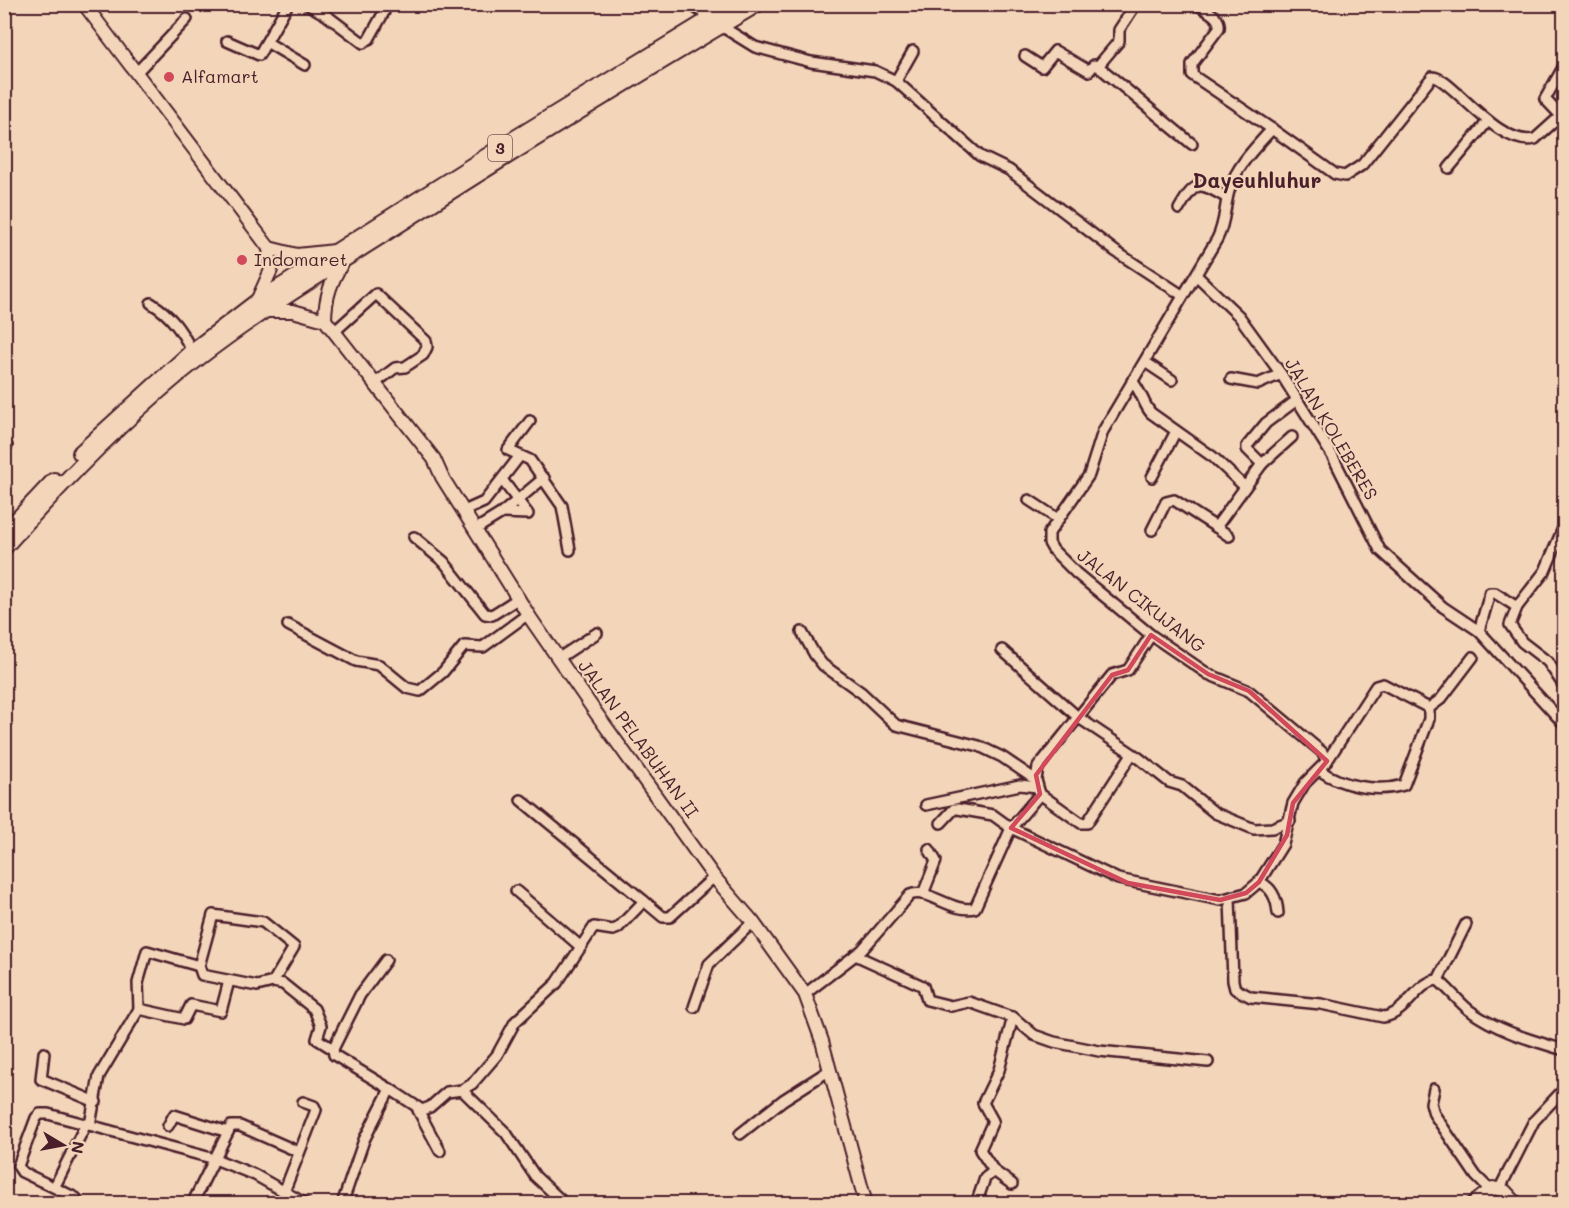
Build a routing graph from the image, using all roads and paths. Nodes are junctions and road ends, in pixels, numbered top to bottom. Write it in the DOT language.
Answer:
graph roads {
  1 [pos="84,4"];
  2 [pos="288,4"];
  3 [pos="307,4"];
  4 [pos="691,4"];
  5 [pos="734,4"];
  6 [pos="758,4"];
  7 [pos="1136,4"];
  8 [pos="1197,4"];
  9 [pos="384,12"];
  10 [pos="187,19"];
  11 [pos="716,22"];
  12 [pos="227,40"];
  13 [pos="268,43"];
  14 [pos="913,51"];
  15 [pos="1025,56"];
  16 [pos="305,65"];
  17 [pos="1098,66"];
  18 [pos="1564,66"];
  19 [pos="136,73"];
  20 [pos="896,81"];
  21 [pos="1563,117"];
  22 [pos="1488,121"];
  23 [pos="1272,129"];
  24 [pos="1192,144"];
  25 [pos="1449,168"];
  26 [pos="1227,198"];
  27 [pos="1179,209"];
  28 [pos="269,248"];
  29 [pos="341,254"];
  30 [pos="1196,275"];
  31 [pos="1182,295"];
  32 [pos="151,303"];
  33 [pos="256,307"];
  34 [pos="325,320"];
  35 [pos="334,332"];
  36 [pos="192,351"];
  37 [pos="1145,362"];
  38 [pos="1281,374"];
  39 [pos="1231,379"];
  40 [pos="1172,380"];
  41 [pos="1132,381"];
  42 [pos="374,384"];
  43 [pos="1297,400"];
  44 [pos="530,421"];
  45 [pos="1176,431"];
  46 [pos="1292,437"];
  47 [pos="519,457"];
  48 [pos="1262,464"];
  49 [pos="1152,477"];
  50 [pos="544,478"];
  51 [pos="503,481"];
  52 [pos="1245,487"];
  53 [pos="517,500"];
  54 [pos="1029,500"];
  55 [pos="464,511"];
  56 [pos="502,513"];
  57 [pos="1058,519"];
  58 [pos="23,520"];
  59 [pos="1564,526"];
  60 [pos="1216,527"];
  61 [pos="476,529"];
  62 [pos="1152,530"];
  63 [pos="4,533"];
  64 [pos="1229,536"];
  65 [pos="414,537"];
  66 [pos="4,548"];
  67 [pos="570,550"];
  68 [pos="519,598"];
  69 [pos="1517,607"];
  70 [pos="528,614"];
  71 [pos="288,625"];
  72 [pos="1479,631"];
  73 [pos="802,632"];
  74 [pos="597,633"];
  75 [pos="1151,635"];
  76 [pos="1002,650"];
  77 [pos="1473,657"];
  78 [pos="559,658"];
  79 [pos="1564,686"];
  80 [pos="1429,708"];
  81 [pos="1079,718"];
  82 [pos="1564,724"];
  83 [pos="1132,754"];
  84 [pos="1327,761"];
  85 [pos="1319,770"];
  86 [pos="1037,787"];
  87 [pos="521,800"];
  88 [pos="926,805"];
  89 [pos="1290,821"];
  90 [pos="941,823"];
  91 [pos="1011,828"];
  92 [pos="930,849"];
  93 [pos="714,877"];
  94 [pos="1259,882"];
  95 [pos="516,891"];
  96 [pos="923,894"];
  97 [pos="1226,899"];
  98 [pos="644,901"];
  99 [pos="1278,913"];
  100 [pos="753,922"];
  101 [pos="1466,924"];
  102 [pos="581,947"];
  103 [pos="855,955"];
  104 [pos="386,960"];
  105 [pos="199,966"];
  106 [pos="1438,980"];
  107 [pos="229,981"];
  108 [pos="273,982"];
  109 [pos="805,994"];
  110 [pos="694,1008"];
  111 [pos="139,1009"];
  112 [pos="1013,1017"];
  113 [pos="333,1049"];
  114 [pos="1564,1050"];
  115 [pos="44,1053"];
  116 [pos="1208,1062"];
  117 [pos="830,1070"];
  118 [pos="390,1089"];
  119 [pos="1434,1089"];
  120 [pos="1564,1089"];
  121 [pos="462,1090"];
  122 [pos="96,1102"];
  123 [pos="303,1102"];
  124 [pos="418,1110"];
  125 [pos="88,1124"];
  126 [pos="168,1126"];
  127 [pos="228,1132"];
  128 [pos="740,1134"];
  129 [pos="440,1151"];
  130 [pos="299,1152"];
  131 [pos="215,1159"];
  132 [pos="994,1171"];
  133 [pos="1012,1184"];
  134 [pos="55,1186"];
  135 [pos="1494,1189"];
  136 [pos="284,1192"];
  137 [pos="78,1203"];
  138 [pos="192,1203"];
  139 [pos="306,1203"];
  140 [pos="342,1203"];
  141 [pos="565,1203"];
  142 [pos="866,1203"];
  143 [pos="976,1203"];
  144 [pos="1472,1203"];
  145 [pos="1517,1203"];
  1 -- 19 [label="main road"];
  2 -- 13 [label="street"];
  3 -- 9 [label="street"];
  4 -- 11 [label="street"];
  5 -- 11 [label="main road, 3"];
  6 -- 11 [label="main road, 3"];
  7 -- 17 [label="street"];
  8 -- 23 [label="street"];
  10 -- 19 [label="street"];
  11 -- 20 [label="street"];
  11 -- 29 [label="main road, 3"];
  12 -- 13 [label="street"];
  13 -- 16 [label="street"];
  14 -- 20 [label="street"];
  15 -- 17 [label="street"];
  17 -- 24 [label="street"];
  18 -- 21 [label="street"];
  19 -- 28 [label="main road"];
  20 -- 31 [label="street"];
  21 -- 22 [label="street"];
  22 -- 23 [label="street"];
  22 -- 25 [label="street"];
  23 -- 26 [label="street, JALAN CIKUJANG"];
  26 -- 27 [label="street"];
  26 -- 30 [label="street, JALAN CIKUJANG"];
  28 -- 29 [label="main road"];
  28 -- 33 [label="main road"];
  29 -- 33 [label="main road, 3"];
  29 -- 34 [label="main road"];
  30 -- 31 [label="street, JALAN CIKUJANG"];
  30 -- 38 [label="street, JALAN KOLEBERES"];
  31 -- 37 [label="street, JALAN CIKUJANG"];
  32 -- 36 [label="street"];
  33 -- 34 [label="main road"];
  33 -- 36 [label="main road, 3"];
  33 -- 58 [label="main road, 3"];
  34 -- 35 [label="main road, JALAN PELABUHAN II"];
  35 -- 42 [label="main road, JALAN PELABUHAN II"];
  35 -- 42 [label="street"];
  36 -- 58 [label="main road, 3"];
  37 -- 40 [label="street"];
  37 -- 41 [label="street, JALAN CIKUJANG"];
  38 -- 39 [label="street"];
  38 -- 43 [label="street, JALAN KOLEBERES"];
  41 -- 45 [label="street"];
  41 -- 57 [label="street, JALAN CIKUJANG"];
  42 -- 55 [label="main road, JALAN PELABUHAN II"];
  43 -- 48 [label="street"];
  43 -- 72 [label="street, JALAN KOLEBERES"];
  44 -- 47 [label="street"];
  45 -- 49 [label="street"];
  45 -- 52 [label="street"];
  46 -- 48 [label="street"];
  47 -- 50 [label="street"];
  47 -- 51 [label="street"];
  48 -- 52 [label="street"];
  50 -- 53 [label="street"];
  50 -- 67 [label="street"];
  51 -- 53 [label="street"];
  51 -- 55 [label="street"];
  52 -- 60 [label="street"];
  53 -- 56 [label="street"];
  53 -- 56 [label="street"];
  54 -- 57 [label="street"];
  55 -- 61 [label="main road, JALAN PELABUHAN II"];
  56 -- 61 [label="street"];
  57 -- 75 [label="street, JALAN CIKUJANG"];
  58 -- 63 [label="main road, 3"];
  58 -- 66 [label="main road, 3"];
  59 -- 69 [label="street"];
  60 -- 62 [label="street"];
  60 -- 64 [label="street"];
  61 -- 68 [label="main road, JALAN PELABUHAN II"];
  65 -- 68 [label="street"];
  68 -- 70 [label="main road, JALAN PELABUHAN II"];
  69 -- 72 [label="street"];
  69 -- 79 [label="street"];
  70 -- 71 [label="street"];
  70 -- 78 [label="main road, JALAN PELABUHAN II"];
  72 -- 82 [label="street, JALAN KOLEBERES"];
  73 -- 86 [label="street"];
  74 -- 78 [label="street"];
  75 -- 81 [label="street"];
  75 -- 84 [label="street, JALAN CIKUJANG"];
  76 -- 81 [label="street"];
  77 -- 80 [label="street"];
  78 -- 93 [label="main road, JALAN PELABUHAN II"];
  80 -- 84 [label="street"];
  80 -- 85 [label="street"];
  81 -- 83 [label="street"];
  81 -- 86 [label="street"];
  83 -- 86 [label="street"];
  83 -- 89 [label="street"];
  84 -- 85 [label="street"];
  85 -- 89 [label="street"];
  86 -- 88 [label="street"];
  86 -- 91 [label="street"];
  87 -- 98 [label="street"];
  89 -- 94 [label="street"];
  90 -- 91 [label="street"];
  91 -- 96 [label="street"];
  91 -- 97 [label="street"];
  92 -- 96 [label="street"];
  93 -- 98 [label="street"];
  93 -- 100 [label="main road, JALAN PELABUHAN II"];
  94 -- 97 [label="street"];
  94 -- 99 [label="street"];
  95 -- 102 [label="street"];
  96 -- 103 [label="street"];
  97 -- 106 [label="street"];
  98 -- 102 [label="street"];
  100 -- 109 [label="main road, JALAN PELABUHAN II"];
  100 -- 110 [label="street"];
  101 -- 106 [label="street"];
  102 -- 121 [label="street"];
  103 -- 109 [label="street"];
  103 -- 112 [label="street"];
  104 -- 113 [label="street"];
  105 -- 107 [label="street"];
  105 -- 108 [label="street"];
  105 -- 111 [label="street"];
  106 -- 114 [label="street"];
  107 -- 108 [label="street"];
  107 -- 111 [label="street"];
  108 -- 113 [label="street"];
  109 -- 117 [label="main road, JALAN PELABUHAN II"];
  111 -- 122 [label="street"];
  112 -- 116 [label="street"];
  112 -- 132 [label="street"];
  113 -- 118 [label="street"];
  115 -- 122 [label="street"];
  117 -- 128 [label="street"];
  117 -- 142 [label="main road, JALAN PELABUHAN II"];
  118 -- 124 [label="street"];
  118 -- 140 [label="street"];
  119 -- 135 [label="street"];
  120 -- 135 [label="street"];
  121 -- 124 [label="street"];
  121 -- 141 [label="street"];
  122 -- 125 [label="street"];
  123 -- 130 [label="street"];
  124 -- 129 [label="street"];
  125 -- 131 [label="street"];
  125 -- 134 [label="street"];
  125 -- 134 [label="street"];
  126 -- 127 [label="street"];
  127 -- 130 [label="street"];
  127 -- 131 [label="street"];
  130 -- 136 [label="street"];
  131 -- 136 [label="street"];
  131 -- 138 [label="street"];
  132 -- 133 [label="street"];
  132 -- 143 [label="street"];
  134 -- 137 [label="street"];
  135 -- 144 [label="main road"];
  135 -- 145 [label="main road"];
  136 -- 139 [label="street"];
}
